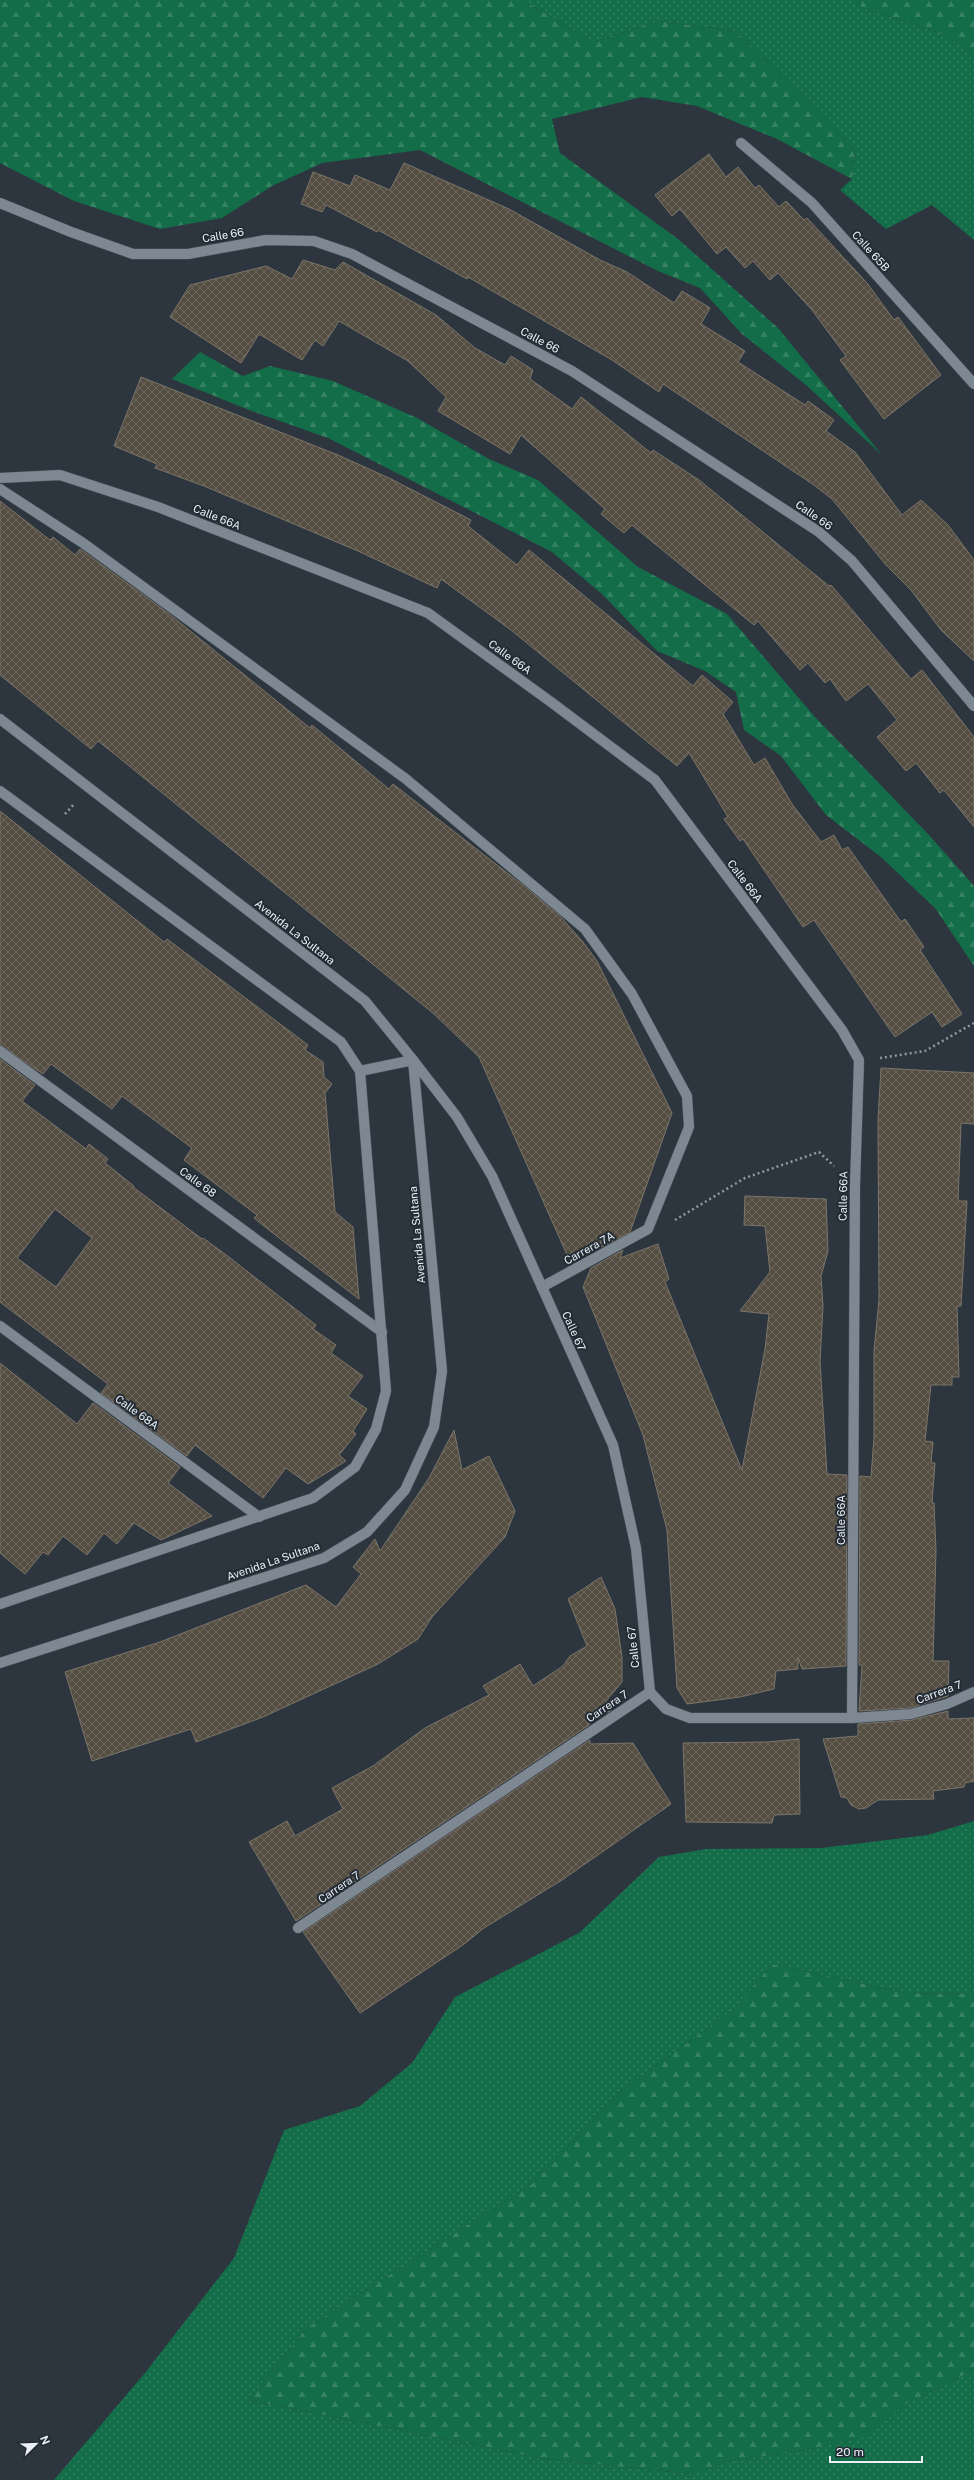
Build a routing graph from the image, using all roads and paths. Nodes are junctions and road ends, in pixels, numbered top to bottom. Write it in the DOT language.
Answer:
graph roads {
  1 [pos="740,143"];
  2 [pos="0,202"];
  3 [pos="974,384"];
  4 [pos="0,478"];
  5 [pos="0,489"];
  6 [pos="974,706"];
  7 [pos="0,719"];
  8 [pos="89,788"];
  9 [pos="0,791"];
  10 [pos="52,829"];
  11 [pos="974,1023"];
  12 [pos="0,1050"];
  13 [pos="413,1060"];
  14 [pos="859,1060"];
  15 [pos="360,1071"];
  16 [pos="855,1185"];
  17 [pos="648,1229"];
  18 [pos="542,1287"];
  19 [pos="0,1326"];
  20 [pos="382,1332"];
  21 [pos="259,1517"];
  22 [pos="0,1604"];
  23 [pos="0,1663"];
  24 [pos="650,1692"];
  25 [pos="974,1692"];
  26 [pos="852,1718"];
  27 [pos="298,1928"];
  1 -- 3 [label="street, Calle 65B"];
  2 -- 6 [label="street, Calle 66"];
  4 -- 14 [label="street, Calle 66A"];
  5 -- 17 [label="street"];
  7 -- 8 [label="street, Avenida La Sultana"];
  8 -- 10 [label="path"];
  8 -- 13 [label="street, Avenida La Sultana"];
  9 -- 10 [label="street"];
  10 -- 15 [label="street"];
  11 -- 14 [label="path"];
  12 -- 20 [label="street, Calle 68"];
  13 -- 15 [label="street"];
  13 -- 18 [label="street, Calle 67"];
  13 -- 23 [label="street, Avenida La Sultana"];
  14 -- 16 [label="street, Calle 66A"];
  15 -- 20 [label="street"];
  16 -- 17 [label="path"];
  16 -- 26 [label="street, Calle 66A"];
  17 -- 18 [label="street, Carrera 7A"];
  18 -- 24 [label="street, Calle 67"];
  19 -- 21 [label="street, Calle 68A"];
  20 -- 21 [label="street"];
  21 -- 22 [label="street"];
  24 -- 26 [label="street, Carrera 7"];
  24 -- 27 [label="street, Carrera 7"];
  25 -- 26 [label="street, Carrera 7"];
}
